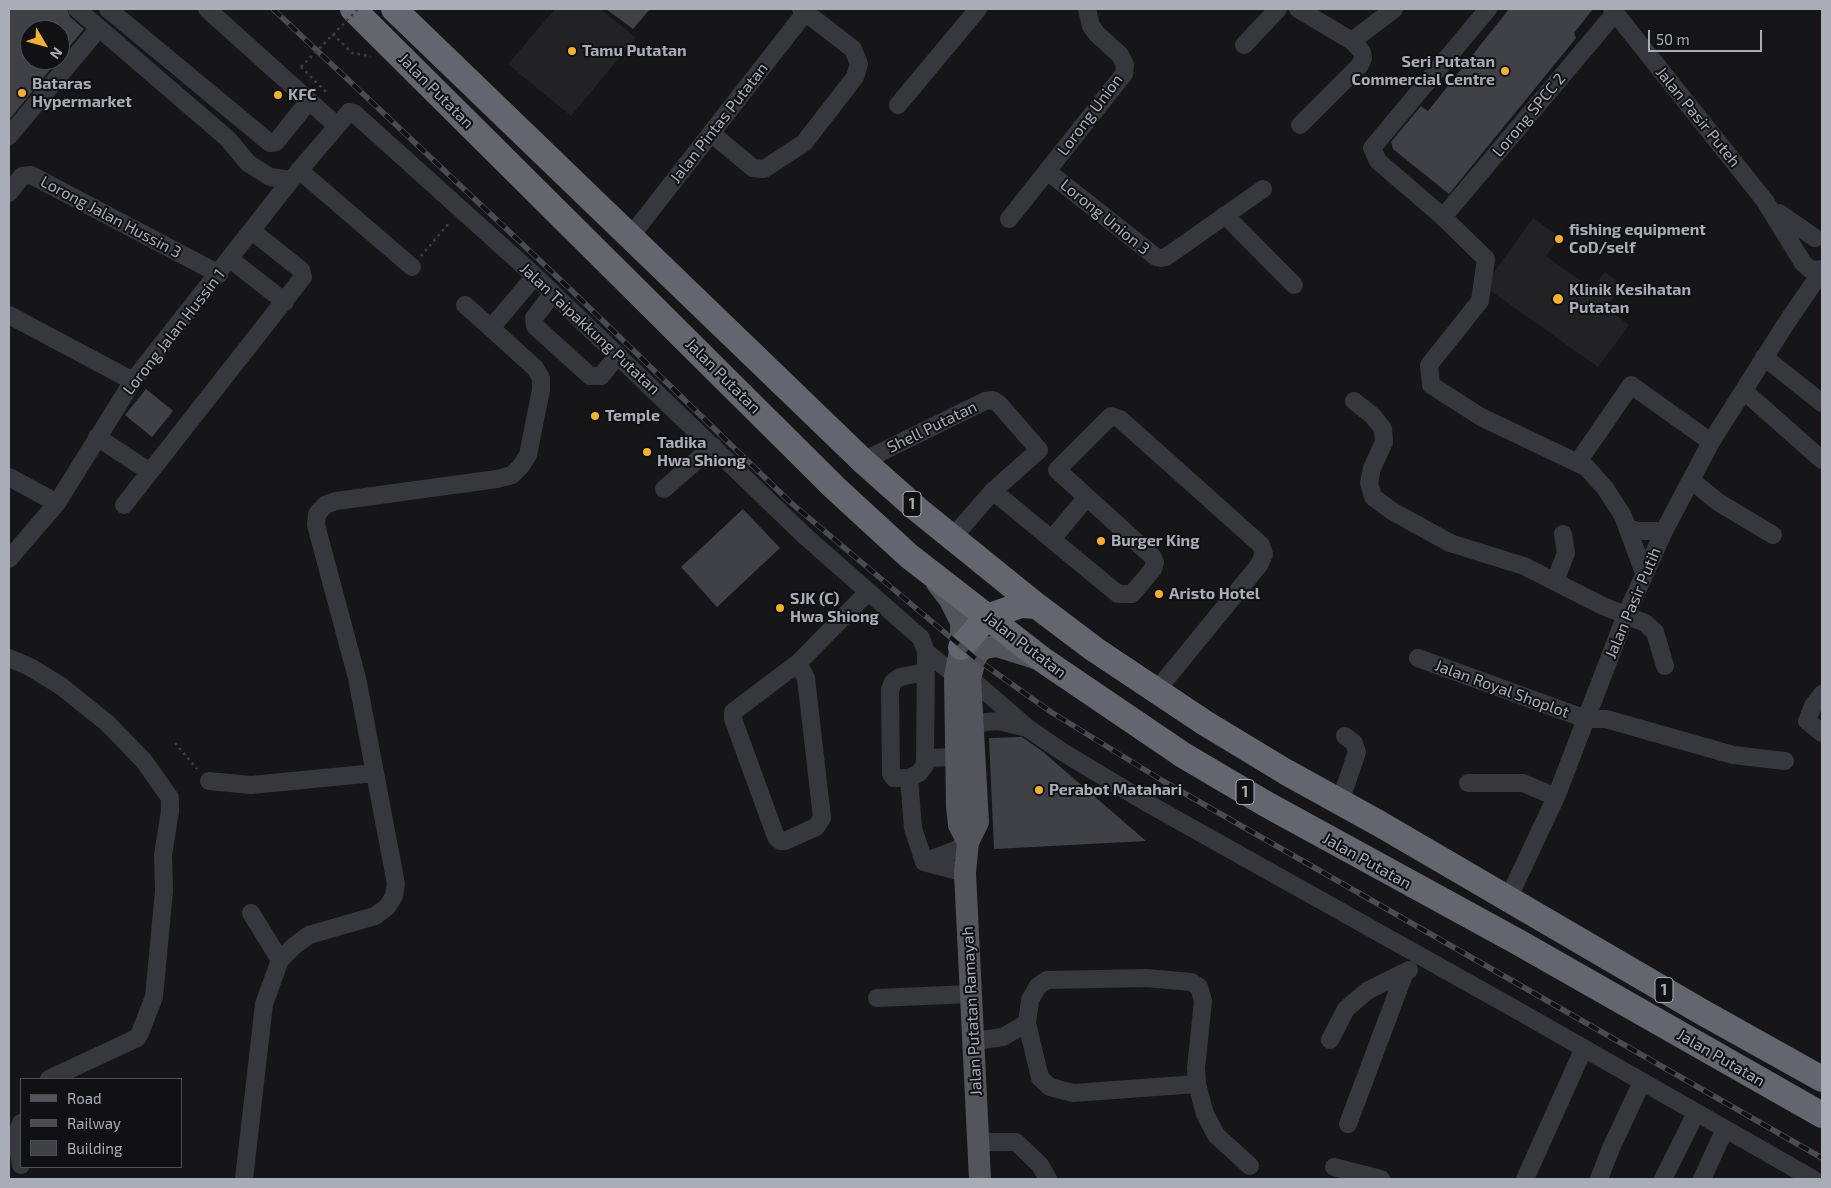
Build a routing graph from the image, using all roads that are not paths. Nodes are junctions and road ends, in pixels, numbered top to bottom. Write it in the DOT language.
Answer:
graph roads {
  1 [pos="77,9"];
  2 [pos="108,9"];
  3 [pos="207,9"];
  4 [pos="353,9"];
  5 [pos="394,9"];
  6 [pos="978,9"];
  7 [pos="1087,9"];
  8 [pos="1278,9"];
  9 [pos="1298,9"];
  10 [pos="1394,9"];
  11 [pos="1488,9"];
  12 [pos="805,10"];
  13 [pos="1614,11"];
  14 [pos="99,28"];
  15 [pos="1352,41"];
  16 [pos="1244,45"];
  17 [pos="309,101"];
  18 [pos="898,105"];
  19 [pos="349,112"];
  20 [pos="336,125"];
  21 [pos="1300,125"];
  22 [pos="711,133"];
  23 [pos="9,136"];
  24 [pos="1048,171"];
  25 [pos="295,175"];
  26 [pos="10,187"];
  27 [pos="1263,188"];
  28 [pos="1765,201"];
  29 [pos="1225,215"];
  30 [pos="1442,217"];
  31 [pos="1010,219"];
  32 [pos="252,231"];
  33 [pos="630,237"];
  34 [pos="1819,239"];
  35 [pos="230,259"];
  36 [pos="1802,260"];
  37 [pos="412,267"];
  38 [pos="1822,270"];
  39 [pos="219,274"];
  40 [pos="535,276"];
  41 [pos="1294,285"];
  42 [pos="553,293"];
  43 [pos="285,302"];
  44 [pos="465,305"];
  45 [pos="9,315"];
  46 [pos="1787,322"];
  47 [pos="491,328"];
  48 [pos="618,355"];
  49 [pos="1764,357"];
  50 [pos="133,381"];
  51 [pos="1744,391"];
  52 [pos="1354,401"];
  53 [pos="1822,403"];
  54 [pos="97,437"];
  55 [pos="1712,442"];
  56 [pos="713,446"];
  57 [pos="1038,450"];
  58 [pos="1822,460"];
  59 [pos="863,461"];
  60 [pos="1578,462"];
  61 [pos="1057,470"];
  62 [pos="150,472"];
  63 [pos="9,477"];
  64 [pos="1691,480"];
  65 [pos="664,490"];
  66 [pos="993,491"];
  67 [pos="1086,498"];
  68 [pos="57,503"];
  69 [pos="124,505"];
  70 [pos="917,509"];
  71 [pos="1628,528"];
  72 [pos="1664,531"];
  73 [pos="1563,534"];
  74 [pos="1773,535"];
  75 [pos="953,537"];
  76 [pos="1052,539"];
  77 [pos="892,541"];
  78 [pos="9,559"];
  79 [pos="928,571"];
  80 [pos="1644,573"];
  81 [pos="1555,581"];
  82 [pos="868,592"];
  83 [pos="1038,606"];
  84 [pos="1626,615"];
  85 [pos="987,617"];
  86 [pos="961,646"];
  87 [pos="926,652"];
  88 [pos="9,658"];
  89 [pos="1418,658"];
  90 [pos="1043,660"];
  91 [pos="798,663"];
  92 [pos="1665,666"];
  93 [pos="925,672"];
  94 [pos="963,677"];
  95 [pos="1157,690"];
  96 [pos="1822,694"];
  97 [pos="1586,719"];
  98 [pos="973,726"];
  99 [pos="1029,729"];
  100 [pos="1822,733"];
  101 [pos="1345,736"];
  102 [pos="957,757"];
  103 [pos="925,758"];
  104 [pos="1784,761"];
  105 [pos="375,774"];
  106 [pos="909,778"];
  107 [pos="209,781"];
  108 [pos="1468,782"];
  109 [pos="1556,797"];
  110 [pos="1340,802"];
  111 [pos="1380,824"];
  112 [pos="968,842"];
  113 [pos="1360,857"];
  114 [pos="924,862"];
  115 [pos="966,873"];
  116 [pos="1508,900"];
  117 [pos="251,913"];
  118 [pos="1518,942"];
  119 [pos="280,960"];
  120 [pos="1428,962"];
  121 [pos="1405,972"];
  122 [pos="971,994"];
  123 [pos="877,998"];
  124 [pos="1027,1023"];
  125 [pos="1330,1040"];
  126 [pos="974,1041"];
  127 [pos="1584,1048"];
  128 [pos="51,1078"];
  129 [pos="1822,1079"];
  130 [pos="1642,1082"];
  131 [pos="1197,1084"];
  132 [pos="1696,1113"];
  133 [pos="1822,1115"];
  134 [pos="1348,1124"];
  135 [pos="20,1126"];
  136 [pos="1725,1129"];
  137 [pos="978,1142"];
  138 [pos="20,1160"];
  139 [pos="1250,1166"];
  140 [pos="1334,1167"];
  141 [pos="244,1179"];
  142 [pos="980,1179"];
  143 [pos="1048,1179"];
  144 [pos="1381,1179"];
  145 [pos="1525,1179"];
  146 [pos="1599,1179"];
  147 [pos="1663,1179"];
  148 [pos="1702,1179"];
  149 [pos="1813,1179"];
  1 -- 14 [label="street"];
  2 -- 17 [label="street"];
  3 -- 17 [label="street"];
  4 -- 77 [label="highway, Jalan Putatan / 1"];
  5 -- 33 [label="highway, Jalan Putatan / 1"];
  6 -- 18 [label="street"];
  7 -- 24 [label="street, Lorong Union"];
  8 -- 16 [label="street"];
  9 -- 15 [label="street"];
  10 -- 15 [label="street"];
  11 -- 30 [label="street"];
  12 -- 22 [label="street, Jalan Pintas Putatan"];
  12 -- 22 [label="street"];
  13 -- 28 [label="street, Jalan Pasir Puteh"];
  13 -- 30 [label="street, Lorong SPCC 2"];
  14 -- 23 [label="street"];
  14 -- 25 [label="street"];
  15 -- 21 [label="street"];
  17 -- 20 [label="street"];
  19 -- 20 [label="street, Lorong Jalan Hussin 1"];
  19 -- 40 [label="street, Jalan Taipakkung Putatan"];
  20 -- 25 [label="street, Lorong Jalan Hussin 1"];
  22 -- 33 [label="street, Jalan Pintas Putatan"];
  24 -- 29 [label="street, Lorong Union 3"];
  24 -- 31 [label="street, Lorong Union"];
  25 -- 32 [label="street, Lorong Jalan Hussin 1"];
  25 -- 37 [label="street"];
  26 -- 39 [label="street, Lorong Jalan Hussin 3"];
  27 -- 29 [label="street, Lorong Union 3"];
  28 -- 34 [label="street, Jalan Pasir Puteh"];
  28 -- 36 [label="street, Jalan Pasir Puteh"];
  29 -- 41 [label="street"];
  30 -- 60 [label="street"];
  32 -- 35 [label="street, Lorong Jalan Hussin 1"];
  32 -- 43 [label="street"];
  33 -- 59 [label="highway, Jalan Putatan / 1"];
  34 -- 36 [label="street"];
  35 -- 39 [label="street, Lorong Jalan Hussin 1"];
  35 -- 43 [label="street"];
  36 -- 38 [label="street"];
  36 -- 46 [label="street, Jalan Pasir Putih"];
  38 -- 46 [label="street, Jalan Pasir Putih"];
  39 -- 50 [label="street, Lorong Jalan Hussin 1"];
  40 -- 42 [label="street, Jalan Taipakkung Putatan"];
  40 -- 47 [label="street"];
  42 -- 48 [label="street, Jalan Taipakkung Putatan"];
  42 -- 48 [label="street"];
  43 -- 62 [label="street"];
  44 -- 47 [label="street"];
  45 -- 50 [label="street"];
  46 -- 49 [label="street, Jalan Pasir Putih"];
  47 -- 105 [label="street"];
  48 -- 56 [label="street, Jalan Taipakkung Putatan"];
  49 -- 51 [label="street, Jalan Pasir Putih"];
  49 -- 53 [label="street"];
  50 -- 54 [label="street, Lorong Jalan Hussin 1"];
  51 -- 55 [label="street, Jalan Pasir Putih"];
  51 -- 58 [label="street"];
  52 -- 81 [label="street"];
  54 -- 62 [label="street"];
  54 -- 68 [label="street, Lorong Jalan Hussin 1"];
  55 -- 60 [label="street"];
  55 -- 64 [label="street, Jalan Pasir Putih"];
  56 -- 65 [label="street"];
  56 -- 82 [label="street, Jalan Taipakkung Putatan"];
  57 -- 59 [label="street, Shell Putatan"];
  57 -- 61 [label="street"];
  57 -- 66 [label="street"];
  59 -- 70 [label="highway, Jalan Putatan / 1"];
  60 -- 71 [label="street"];
  61 -- 67 [label="street"];
  61 -- 95 [label="street"];
  62 -- 69 [label="street"];
  63 -- 68 [label="street"];
  64 -- 72 [label="street, Jalan Pasir Putih"];
  64 -- 74 [label="street"];
  66 -- 75 [label="street"];
  66 -- 76 [label="street"];
  67 -- 76 [label="street"];
  67 -- 76 [label="street"];
  68 -- 78 [label="street, Lorong Jalan Hussin 1"];
  70 -- 75 [label="highway, Jalan Putatan / 1"];
  70 -- 77 [label="highway"];
  71 -- 72 [label="street"];
  71 -- 80 [label="street"];
  72 -- 80 [label="street, Jalan Pasir Putih"];
  73 -- 81 [label="street"];
  75 -- 83 [label="highway, Jalan Putatan / 1"];
  77 -- 79 [label="highway, Jalan Putatan / 1"];
  79 -- 85 [label="highway, Jalan Putatan / 1"];
  79 -- 86 [label="main road, Jalan Putatan Ramayah"];
  80 -- 84 [label="street, Jalan Pasir Putih"];
  81 -- 84 [label="street"];
  82 -- 87 [label="street, Jalan Taipakkung Putatan"];
  82 -- 91 [label="street"];
  83 -- 85 [label="highway"];
  83 -- 95 [label="highway, Jalan Putatan / 1"];
  84 -- 92 [label="street"];
  84 -- 97 [label="street, Jalan Pasir Putih"];
  85 -- 86 [label="highway"];
  85 -- 90 [label="highway, Jalan Putatan / 1"];
  86 -- 94 [label="main road, Jalan Putatan Ramayah"];
  87 -- 93 [label="street"];
  87 -- 94 [label="street, Jalan Taipakkung Putatan"];
  88 -- 128 [label="street"];
  89 -- 97 [label="street, Jalan Royal Shoplot"];
  90 -- 94 [label="main road, Jalan Putatan Ramayah"];
  90 -- 113 [label="highway, Jalan Putatan / 1"];
  91 -- 91 [label="street"];
  93 -- 103 [label="street"];
  93 -- 106 [label="street"];
  94 -- 98 [label="main road, Jalan Putatan Ramayah"];
  94 -- 99 [label="street, Jalan Taipakkung Putatan"];
  94 -- 102 [label="main road, Jalan Putatan Ramayah"];
  95 -- 110 [label="highway, Jalan Putatan / 1"];
  96 -- 100 [label="street"];
  97 -- 104 [label="street, Jalan Royal Shoplot"];
  97 -- 109 [label="street, Jalan Pasir Putih"];
  98 -- 99 [label="street"];
  98 -- 112 [label="main road, Jalan Putatan Ramayah"];
  99 -- 120 [label="street"];
  101 -- 110 [label="street"];
  102 -- 103 [label="street"];
  102 -- 112 [label="main road, Jalan Putatan Ramayah"];
  103 -- 106 [label="street"];
  105 -- 107 [label="street"];
  105 -- 119 [label="street"];
  106 -- 114 [label="street"];
  108 -- 109 [label="street"];
  109 -- 116 [label="street, Jalan Pasir Putih"];
  110 -- 111 [label="highway, Jalan Putatan / 1"];
  111 -- 113 [label="highway"];
  111 -- 116 [label="highway, Jalan Putatan / 1"];
  112 -- 114 [label="street"];
  112 -- 115 [label="main road, Jalan Putatan Ramayah"];
  113 -- 118 [label="highway, Jalan Putatan / 1"];
  114 -- 115 [label="street"];
  115 -- 122 [label="main road, Jalan Putatan Ramayah"];
  116 -- 118 [label="highway"];
  116 -- 129 [label="highway, Jalan Putatan / 1"];
  117 -- 119 [label="street"];
  118 -- 133 [label="highway, Jalan Putatan / 1"];
  119 -- 141 [label="street"];
  120 -- 121 [label="street"];
  120 -- 127 [label="street"];
  121 -- 125 [label="street"];
  121 -- 134 [label="street"];
  122 -- 123 [label="street"];
  122 -- 126 [label="main road, Jalan Putatan Ramayah"];
  124 -- 126 [label="street"];
  124 -- 131 [label="street"];
  124 -- 131 [label="street"];
  126 -- 137 [label="main road, Jalan Putatan Ramayah"];
  127 -- 130 [label="street"];
  127 -- 145 [label="street"];
  130 -- 132 [label="street"];
  130 -- 146 [label="street"];
  131 -- 139 [label="street"];
  132 -- 136 [label="street"];
  132 -- 147 [label="street"];
  135 -- 138 [label="street"];
  136 -- 148 [label="street"];
  136 -- 149 [label="street"];
  137 -- 142 [label="main road, Jalan Putatan Ramayah"];
  137 -- 143 [label="street"];
  140 -- 144 [label="street"];
}
